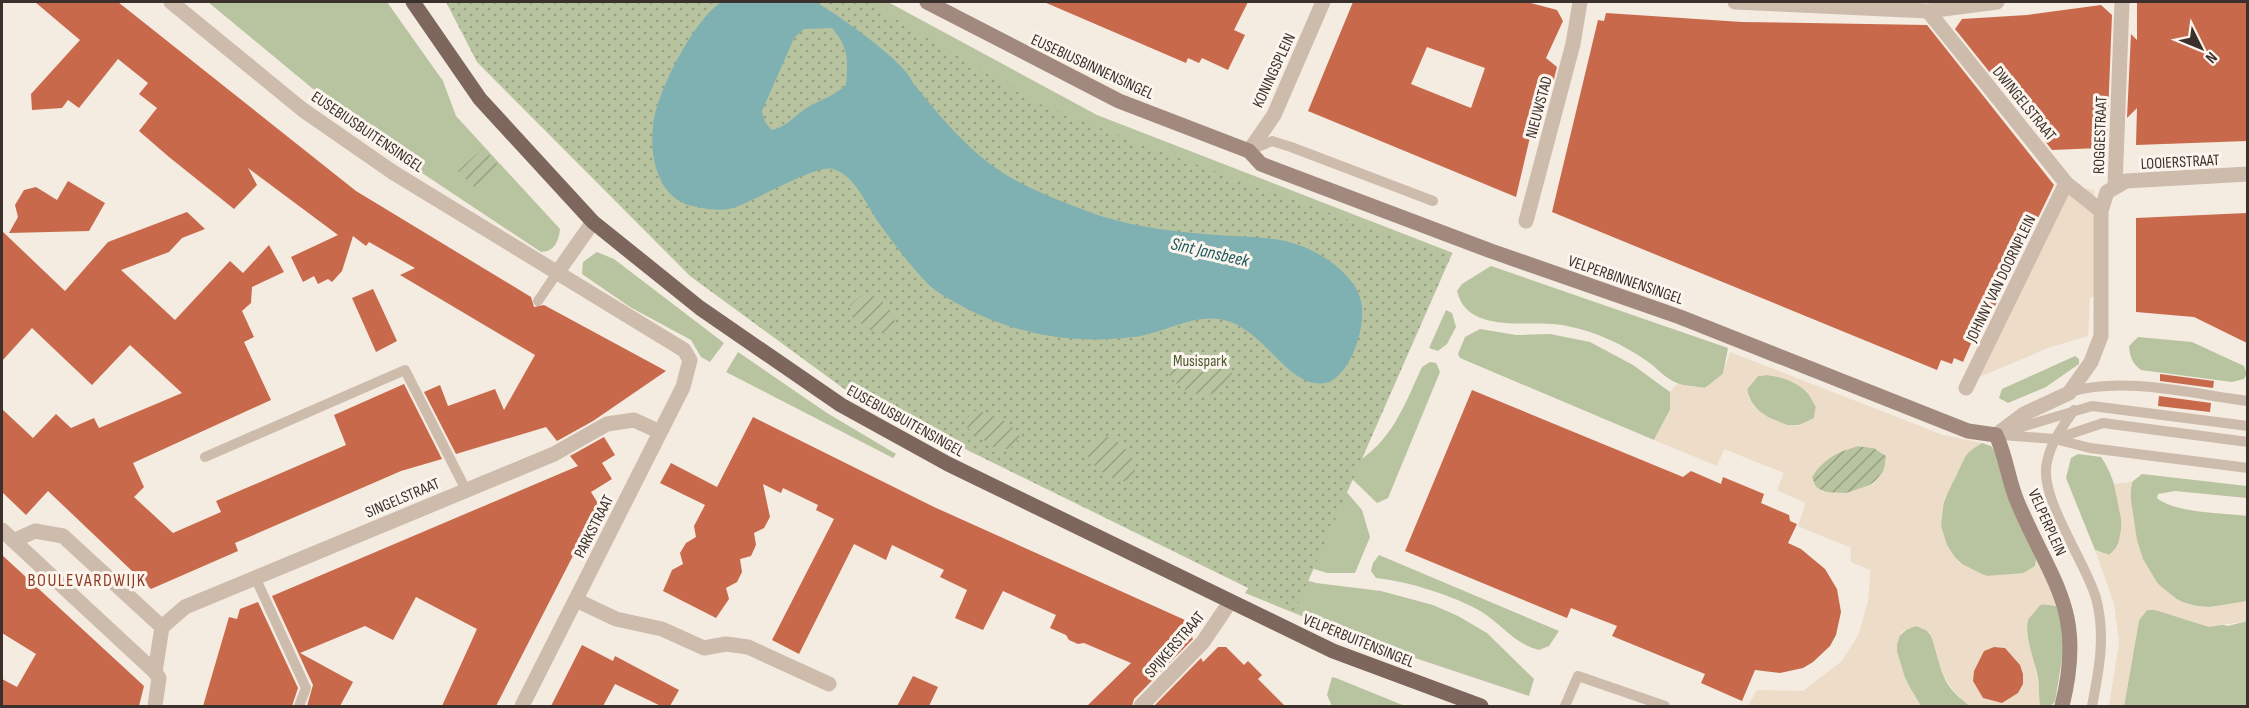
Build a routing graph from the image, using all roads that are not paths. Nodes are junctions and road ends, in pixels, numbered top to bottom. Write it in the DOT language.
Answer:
graph roads {
  1 [pos="171,2"];
  2 [pos="412,2"];
  3 [pos="927,2"];
  4 [pos="1323,2"];
  5 [pos="1580,2"];
  6 [pos="1735,2"];
  7 [pos="1998,2"];
  8 [pos="2122,2"];
  9 [pos="1839,4"];
  10 [pos="1928,11"];
  11 [pos="1249,151"];
  12 [pos="2247,174"];
  13 [pos="2066,183"];
  14 [pos="2115,186"];
  15 [pos="1433,201"];
  16 [pos="2101,211"];
  17 [pos="1526,221"];
  18 [pos="594,222"];
  19 [pos="557,273"];
  20 [pos="538,301"];
  21 [pos="690,360"];
  22 [pos="1966,387"];
  23 [pos="2069,393"];
  24 [pos="2247,401"];
  25 [pos="2074,410"];
  26 [pos="2247,426"];
  27 [pos="660,432"];
  28 [pos="1996,435"];
  29 [pos="2055,439"];
  30 [pos="2247,442"];
  31 [pos="205,457"];
  32 [pos="2247,468"];
  33 [pos="466,490"];
  34 [pos="2,530"];
  35 [pos="13,541"];
  36 [pos="255,577"];
  37 [pos="576,600"];
  38 [pos="1230,602"];
  39 [pos="162,627"];
  40 [pos="155,672"];
  41 [pos="829,684"];
  42 [pos="155,706"];
  43 [pos="299,706"];
  44 [pos="522,706"];
  45 [pos="1141,706"];
  46 [pos="1477,706"];
  47 [pos="1565,706"];
  48 [pos="1665,706"];
  49 [pos="2062,706"];
  50 [pos="2092,706"];
  1 -- 19 [label="street, EUSEBIUSBUITENSINGEL"];
  2 -- 18 [label="main road, EUSEBIUSBUITENSINGEL"];
  3 -- 11 [label="street, EUSEBIUSBINNENSINGEL"];
  4 -- 11 [label="street, KONINGSPLEIN"];
  5 -- 17 [label="street, NIEUWSTAD"];
  6 -- 9 [label="street"];
  7 -- 10 [label="street"];
  8 -- 14 [label="street, ROGGESTRAAT"];
  9 -- 10 [label="street"];
  10 -- 13 [label="street, DWINGELSTRAAT"];
  11 -- 15 [label="lane"];
  11 -- 28 [label="street, VELPERBINNENSINGEL"];
  12 -- 14 [label="street, LOOIERSTRAAT"];
  13 -- 16 [label="street, DWINGELSTRAAT"];
  13 -- 22 [label="street, JOHNNY VAN DOORNPLEIN"];
  14 -- 16 [label="street, ROGGESTRAAT"];
  16 -- 23 [label="street, ROGGESTRAAT"];
  18 -- 19 [label="street"];
  18 -- 38 [label="main road, EUSEBIUSBUITENSINGEL"];
  19 -- 20 [label="lane"];
  19 -- 21 [label="street, EUSEBIUSBUITENSINGEL"];
  21 -- 27 [label="street, PARKSTRAAT"];
  23 -- 24 [label="lane"];
  23 -- 28 [label="street"];
  25 -- 26 [label="lane"];
  25 -- 28 [label="lane"];
  25 -- 29 [label="lane, VELPERPLEIN"];
  27 -- 33 [label="street, SINGELSTRAAT"];
  27 -- 37 [label="street, PARKSTRAAT"];
  28 -- 29 [label="lane"];
  28 -- 49 [label="street, VELPERPLEIN"];
  29 -- 30 [label="lane"];
  29 -- 32 [label="lane"];
  29 -- 50 [label="lane, VELPERPLEIN"];
  31 -- 33 [label="lane"];
  33 -- 36 [label="street, SINGELSTRAAT"];
  34 -- 35 [label="street"];
  35 -- 39 [label="street"];
  35 -- 40 [label="street"];
  36 -- 39 [label="street, SINGELSTRAAT"];
  36 -- 43 [label="lane"];
  37 -- 41 [label="street"];
  37 -- 44 [label="street, PARKSTRAAT"];
  38 -- 45 [label="street, SPIJKERSTRAAT"];
  38 -- 46 [label="main road, VELPERBUITENSINGEL"];
  39 -- 40 [label="street"];
  40 -- 42 [label="street"];
  47 -- 48 [label="lane"];
}
